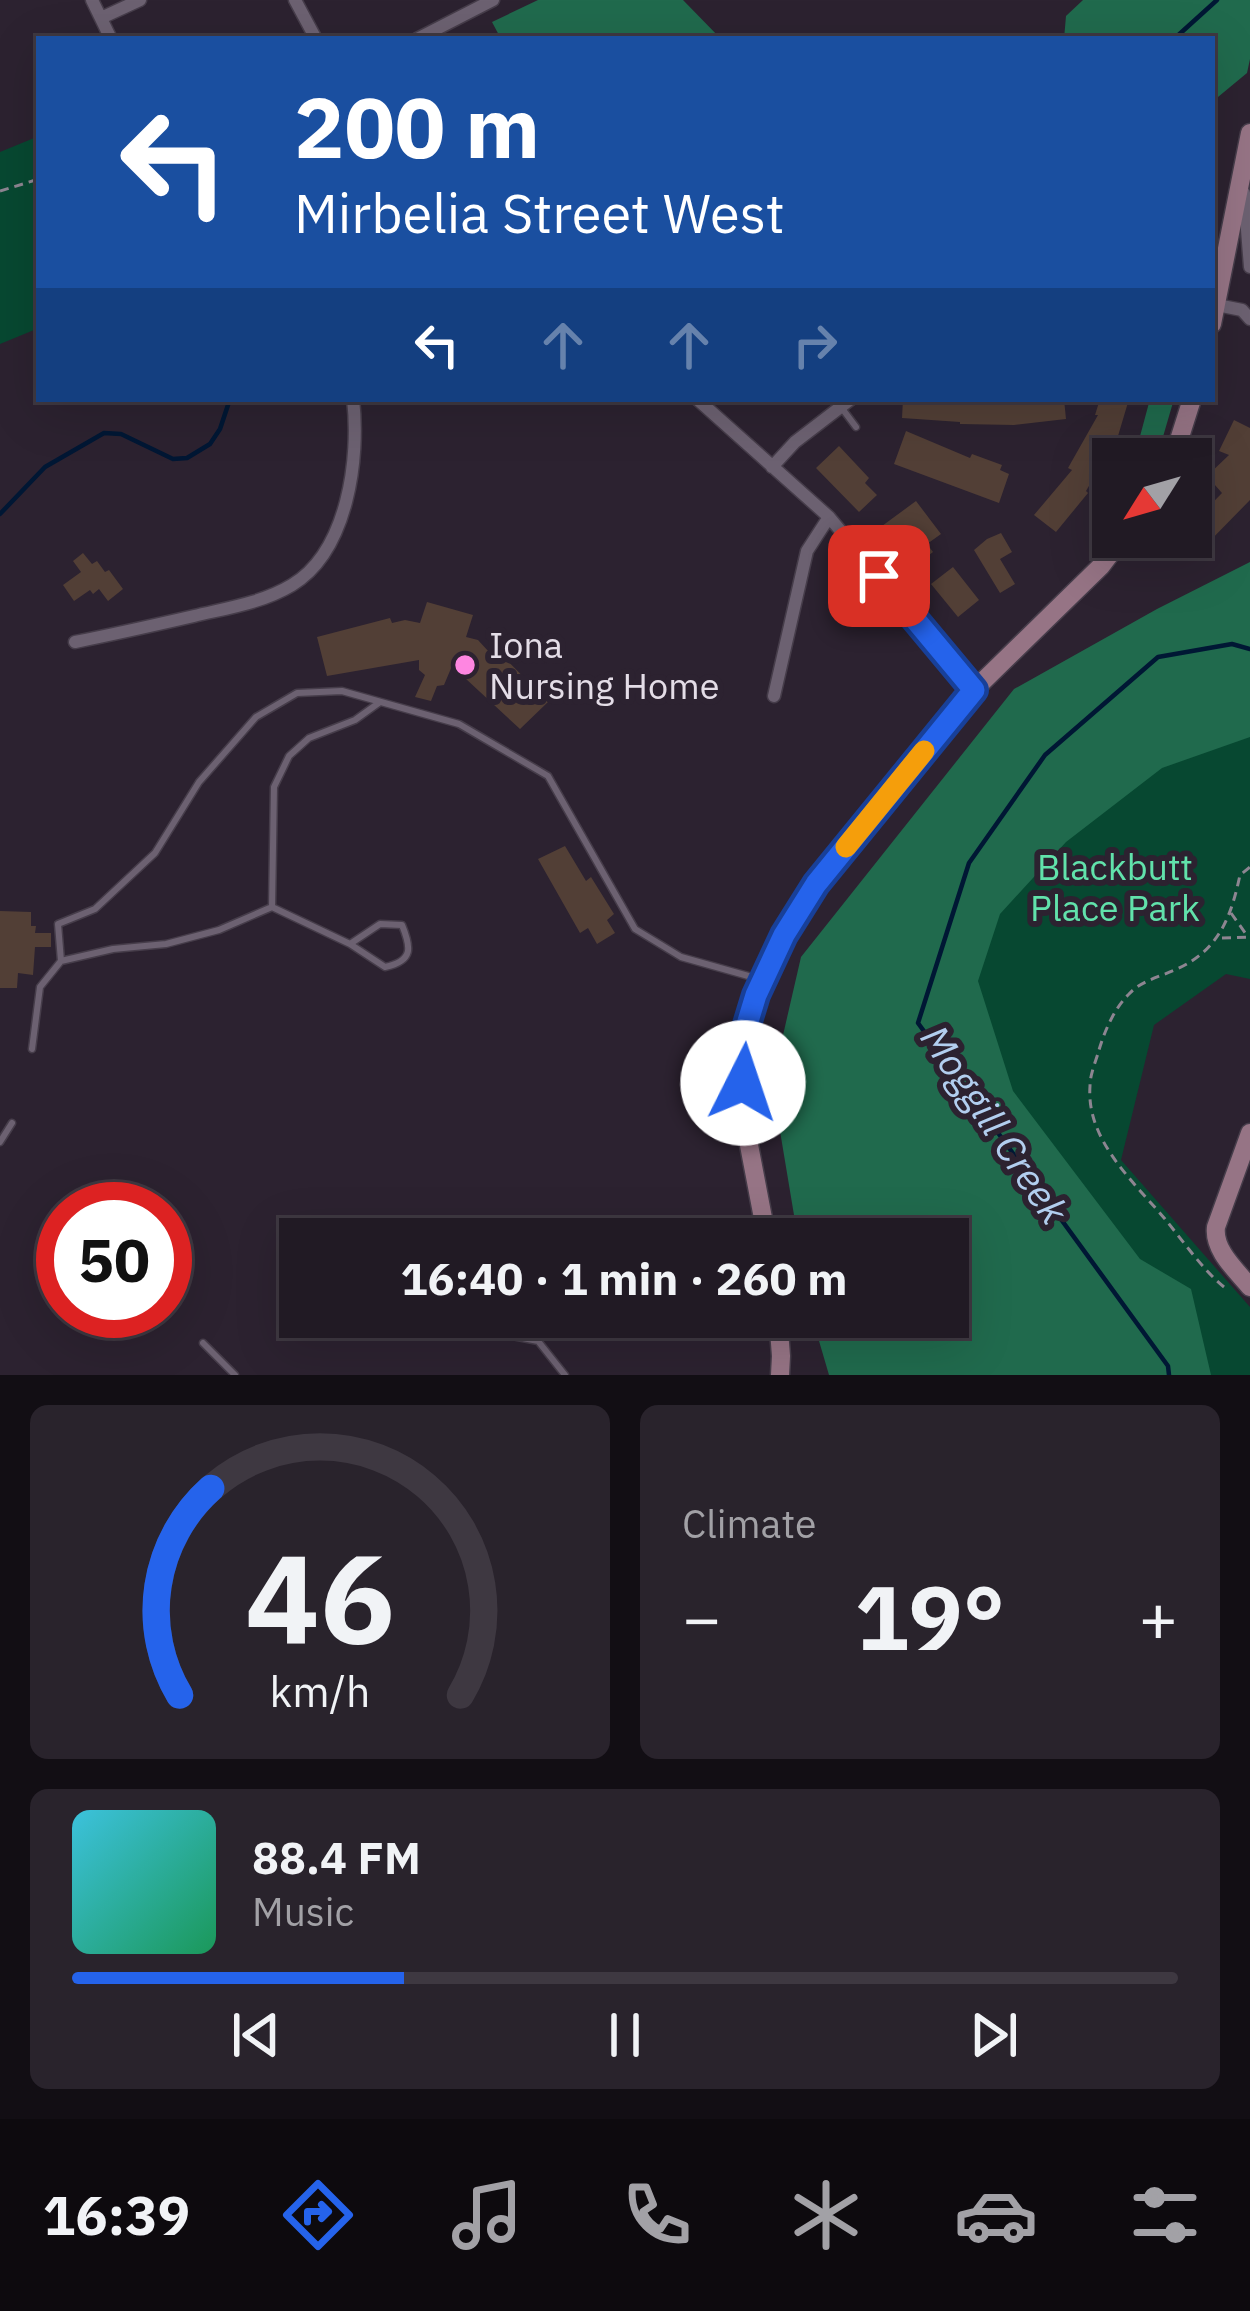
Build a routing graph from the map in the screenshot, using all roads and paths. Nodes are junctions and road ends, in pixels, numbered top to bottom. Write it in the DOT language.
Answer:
graph roads {
  1 [pos="92,0"];
  2 [pos="140,0"];
  3 [pos="295,0"];
  4 [pos="493,0"];
  5 [pos="101,18"];
  6 [pos="110,36"];
  7 [pos="314,36"];
  8 [pos="423,36"];
  9 [pos="1250,133"];
  10 [pos="1245,168"];
  11 [pos="36,180"];
  12 [pos="0,190"];
  13 [pos="1250,267"];
  14 [pos="1215,315"];
  15 [pos="1250,319"];
  16 [pos="352,402"];
  17 [pos="700,402"];
  18 [pos="1191,402"];
  19 [pos="846,403"];
  20 [pos="856,427"];
  21 [pos="1180,438"];
  22 [pos="772,466"];
  23 [pos="829,517"];
  24 [pos="1107,558"];
  25 [pos="75,642"];
  26 [pos="974,690"];
  27 [pos="774,696"];
  28 [pos="380,702"];
  29 [pos="1250,867"];
  30 [pos="272,907"];
  31 [pos="1231,913"];
  32 [pos="1249,936"];
  33 [pos="1218,938"];
  34 [pos="350,944"];
  35 [pos="61,961"];
  36 [pos="762,980"];
  37 [pos="32,1049"];
  38 [pos="12,1123"];
  39 [pos="1250,1133"];
  40 [pos="0,1142"];
  41 [pos="763,1218"];
  42 [pos="1246,1282"];
  43 [pos="522,1338"];
  44 [pos="780,1338"];
  45 [pos="203,1343"];
  46 [pos="235,1375"];
  47 [pos="565,1375"];
  48 [pos="780,1375"];
  1 -- 5 [label="street"];
  2 -- 5 [label="street"];
  3 -- 7 [label="street"];
  4 -- 8 [label="street"];
  5 -- 6 [label="street"];
  9 -- 10 [label="main road"];
  10 -- 13 [label="street"];
  10 -- 14 [label="main road"];
  11 -- 12 [label="path"];
  14 -- 15 [label="street"];
  16 -- 25 [label="street"];
  17 -- 22 [label="street"];
  18 -- 21 [label="main road"];
  19 -- 20 [label="lane"];
  19 -- 22 [label="street"];
  22 -- 23 [label="street"];
  23 -- 26 [label="street"];
  23 -- 27 [label="street"];
  24 -- 26 [label="main road"];
  26 -- 36 [label="main road"];
  28 -- 30 [label="lane"];
  28 -- 35 [label="lane"];
  28 -- 36 [label="lane"];
  29 -- 31 [label="path"];
  30 -- 34 [label="lane"];
  30 -- 35 [label="lane"];
  31 -- 32 [label="path"];
  31 -- 33 [label="path"];
  32 -- 33 [label="path"];
  33 -- 42 [label="path"];
  34 -- 34 [label="lane"];
  35 -- 37 [label="lane"];
  36 -- 41 [label="main road"];
  38 -- 40 [label="lane"];
  39 -- 42 [label="main road"];
  43 -- 47 [label="lane"];
  44 -- 48 [label="main road"];
  45 -- 46 [label="lane"];
}
